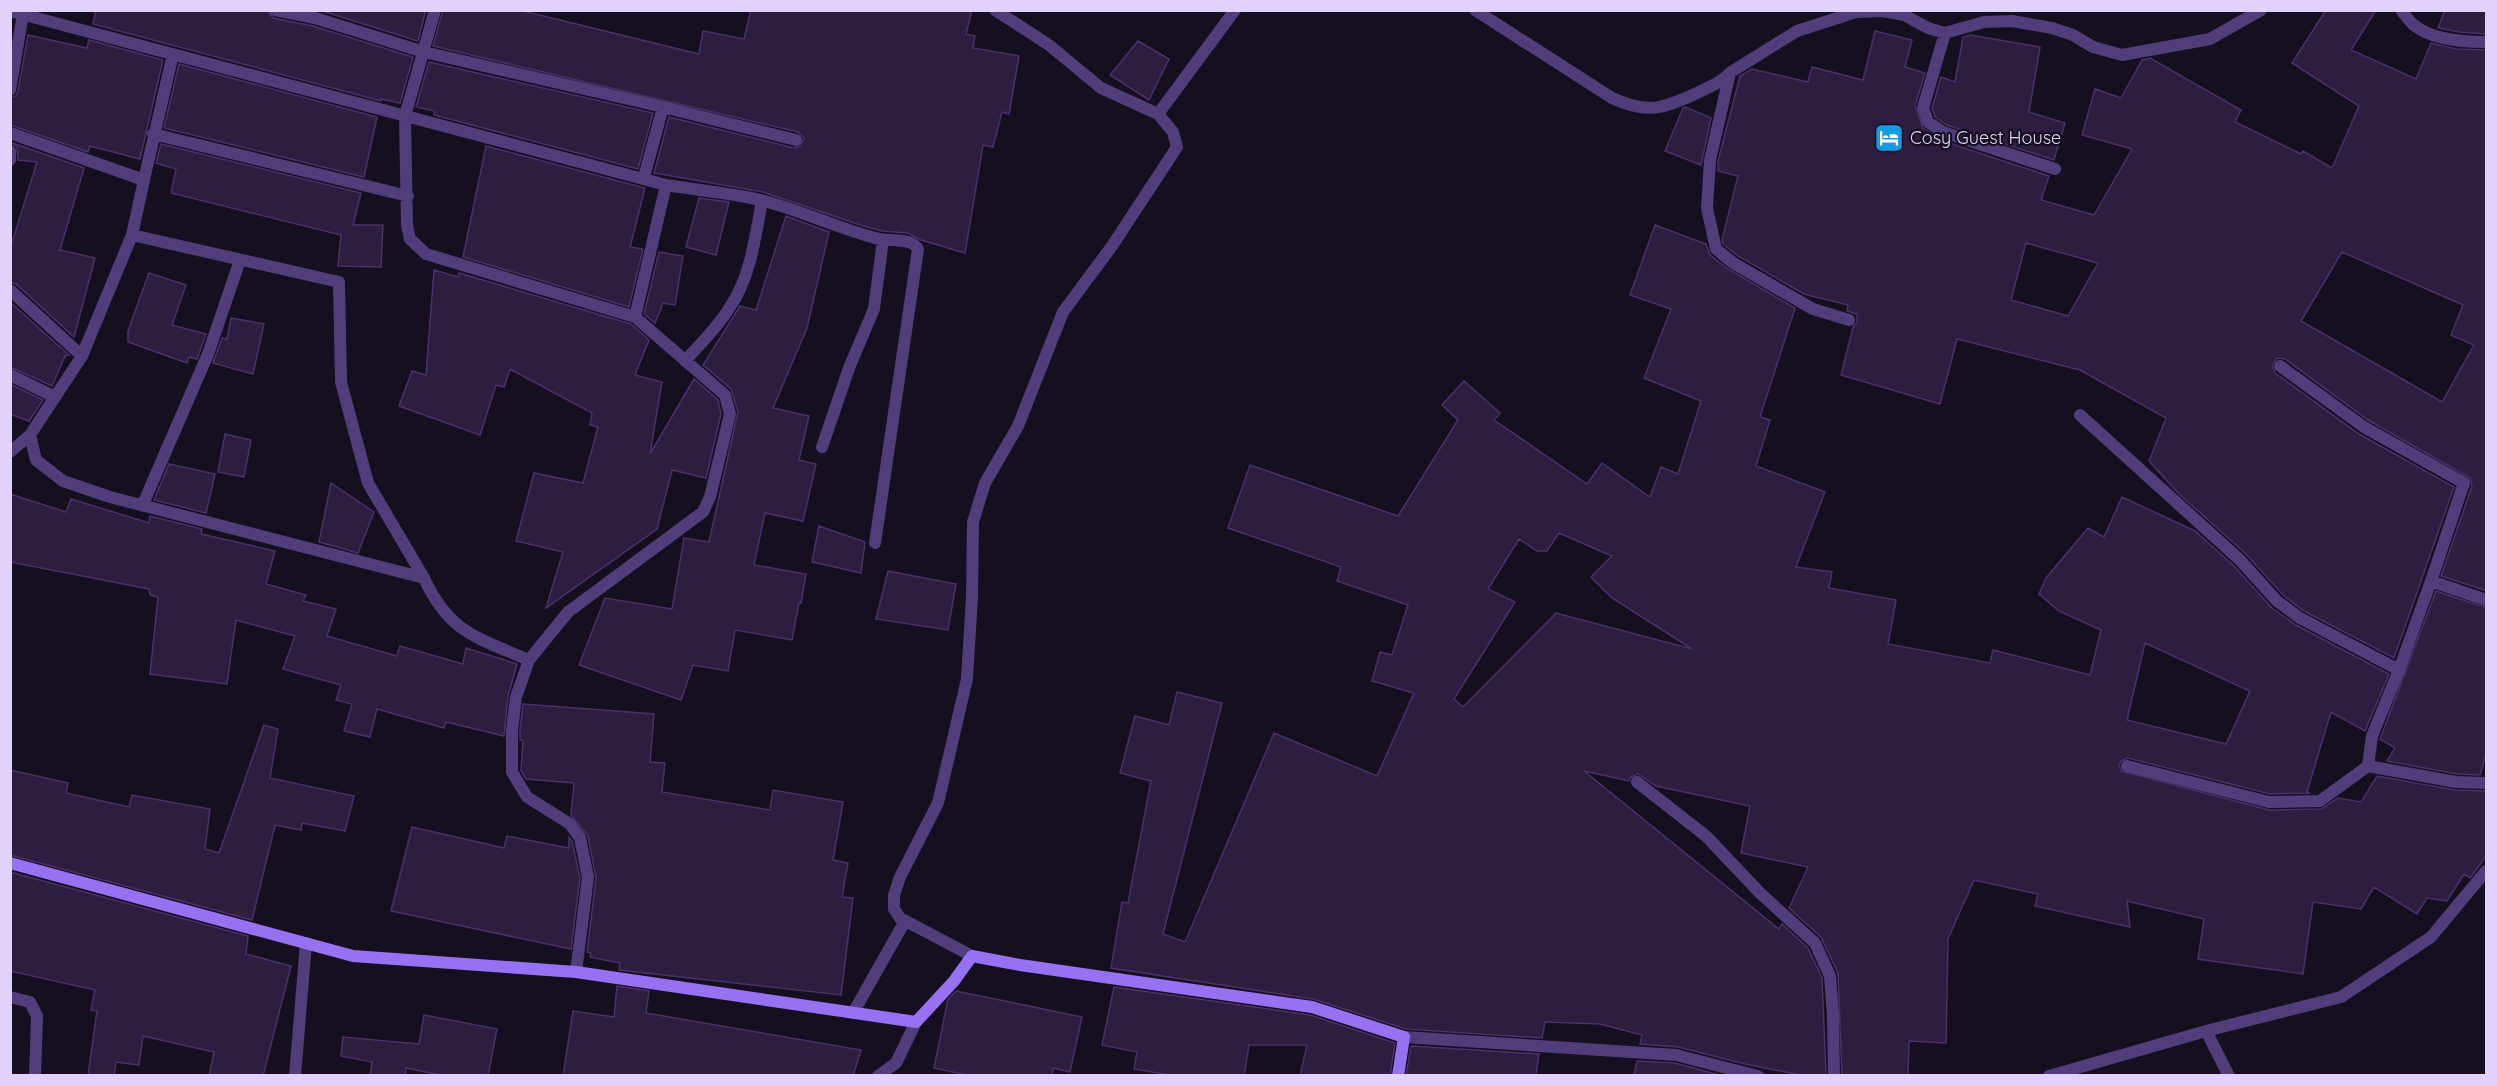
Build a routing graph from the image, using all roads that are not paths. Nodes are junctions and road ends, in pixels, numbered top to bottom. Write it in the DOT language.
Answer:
graph roads {
  1 [pos="275,10"];
  2 [pos="435,10"];
  3 [pos="995,10"];
  4 [pos="1235,10"];
  5 [pos="1475,10"];
  6 [pos="2262,10"];
  7 [pos="2401,10"];
  8 [pos="1883,11"];
  9 [pos="16,13"];
  10 [pos="41,15"];
  11 [pos="1945,33"];
  12 [pos="2487,42"];
  13 [pos="424,52"];
  14 [pos="173,54"];
  15 [pos="1731,72"];
  16 [pos="10,90"];
  17 [pos="663,107"];
  18 [pos="1158,114"];
  19 [pos="405,116"];
  20 [pos="10,133"];
  21 [pos="153,134"];
  22 [pos="796,140"];
  23 [pos="10,152"];
  24 [pos="10,160"];
  25 [pos="2055,169"];
  26 [pos="644,177"];
  27 [pos="144,180"];
  28 [pos="666,185"];
  29 [pos="408,196"];
  30 [pos="762,201"];
  31 [pos="132,235"];
  32 [pos="883,240"];
  33 [pos="240,260"];
  34 [pos="10,290"];
  35 [pos="635,317"];
  36 [pos="1849,320"];
  37 [pos="82,356"];
  38 [pos="685,361"];
  39 [pos="2280,366"];
  40 [pos="10,375"];
  41 [pos="55,397"];
  42 [pos="2080,415"];
  43 [pos="30,435"];
  44 [pos="822,447"];
  45 [pos="10,452"];
  46 [pos="143,504"];
  47 [pos="875,543"];
  48 [pos="424,578"];
  49 [pos="2431,581"];
  50 [pos="2487,600"];
  51 [pos="529,660"];
  52 [pos="2399,670"];
  53 [pos="2127,766"];
  54 [pos="2368,766"];
  55 [pos="1637,782"];
  56 [pos="2487,783"];
  57 [pos="10,863"];
  58 [pos="2487,871"];
  59 [pos="905,921"];
  60 [pos="306,943"];
  61 [pos="972,956"];
  62 [pos="576,972"];
  63 [pos="10,997"];
  64 [pos="853,1013"];
  65 [pos="916,1022"];
  66 [pos="2206,1031"];
  67 [pos="1404,1037"];
  68 [pos="35,1076"];
  69 [pos="295,1076"];
  70 [pos="878,1076"];
  71 [pos="1398,1076"];
  72 [pos="1758,1076"];
  73 [pos="1834,1076"];
  74 [pos="2049,1076"];
  75 [pos="2229,1076"];
  1 -- 13 [label="street"];
  2 -- 13 [label="street"];
  3 -- 18 [label="street"];
  4 -- 18 [label="street"];
  5 -- 15 [label="street"];
  6 -- 11 [label="street"];
  7 -- 12 [label="street"];
  8 -- 11 [label="street"];
  8 -- 15 [label="street"];
  9 -- 10 [label="street"];
  9 -- 16 [label="street"];
  10 -- 14 [label="street"];
  11 -- 25 [label="street"];
  13 -- 17 [label="street"];
  13 -- 19 [label="street"];
  14 -- 19 [label="street"];
  14 -- 21 [label="street"];
  15 -- 36 [label="street"];
  17 -- 22 [label="street"];
  17 -- 26 [label="street"];
  18 -- 59 [label="street"];
  19 -- 26 [label="street"];
  19 -- 29 [label="street"];
  20 -- 27 [label="street"];
  21 -- 27 [label="street"];
  21 -- 29 [label="street"];
  23 -- 24 [label="street"];
  26 -- 28 [label="street"];
  27 -- 31 [label="street"];
  28 -- 30 [label="street"];
  28 -- 35 [label="street"];
  29 -- 35 [label="street"];
  30 -- 32 [label="street"];
  30 -- 38 [label="street"];
  31 -- 33 [label="street"];
  31 -- 37 [label="street"];
  32 -- 44 [label="street"];
  32 -- 47 [label="street"];
  33 -- 46 [label="street"];
  33 -- 48 [label="street"];
  34 -- 37 [label="street"];
  35 -- 38 [label="street"];
  37 -- 41 [label="street"];
  38 -- 51 [label="street"];
  39 -- 49 [label="street"];
  40 -- 41 [label="street"];
  41 -- 43 [label="street"];
  42 -- 52 [label="street"];
  43 -- 45 [label="street"];
  43 -- 46 [label="street"];
  46 -- 48 [label="street"];
  48 -- 51 [label="street"];
  49 -- 50 [label="street"];
  49 -- 52 [label="street"];
  51 -- 62 [label="street"];
  52 -- 54 [label="street"];
  53 -- 54 [label="street"];
  54 -- 56 [label="street"];
  55 -- 73 [label="street"];
  57 -- 60 [label="main road"];
  58 -- 66 [label="street"];
  59 -- 61 [label="street"];
  59 -- 64 [label="street"];
  60 -- 62 [label="main road"];
  60 -- 69 [label="street"];
  61 -- 65 [label="main road"];
  61 -- 67 [label="main road"];
  62 -- 64 [label="main road"];
  63 -- 68 [label="street"];
  64 -- 65 [label="main road"];
  65 -- 70 [label="street"];
  66 -- 74 [label="street"];
  66 -- 75 [label="street"];
  67 -- 71 [label="main road"];
  67 -- 72 [label="street"];
}
